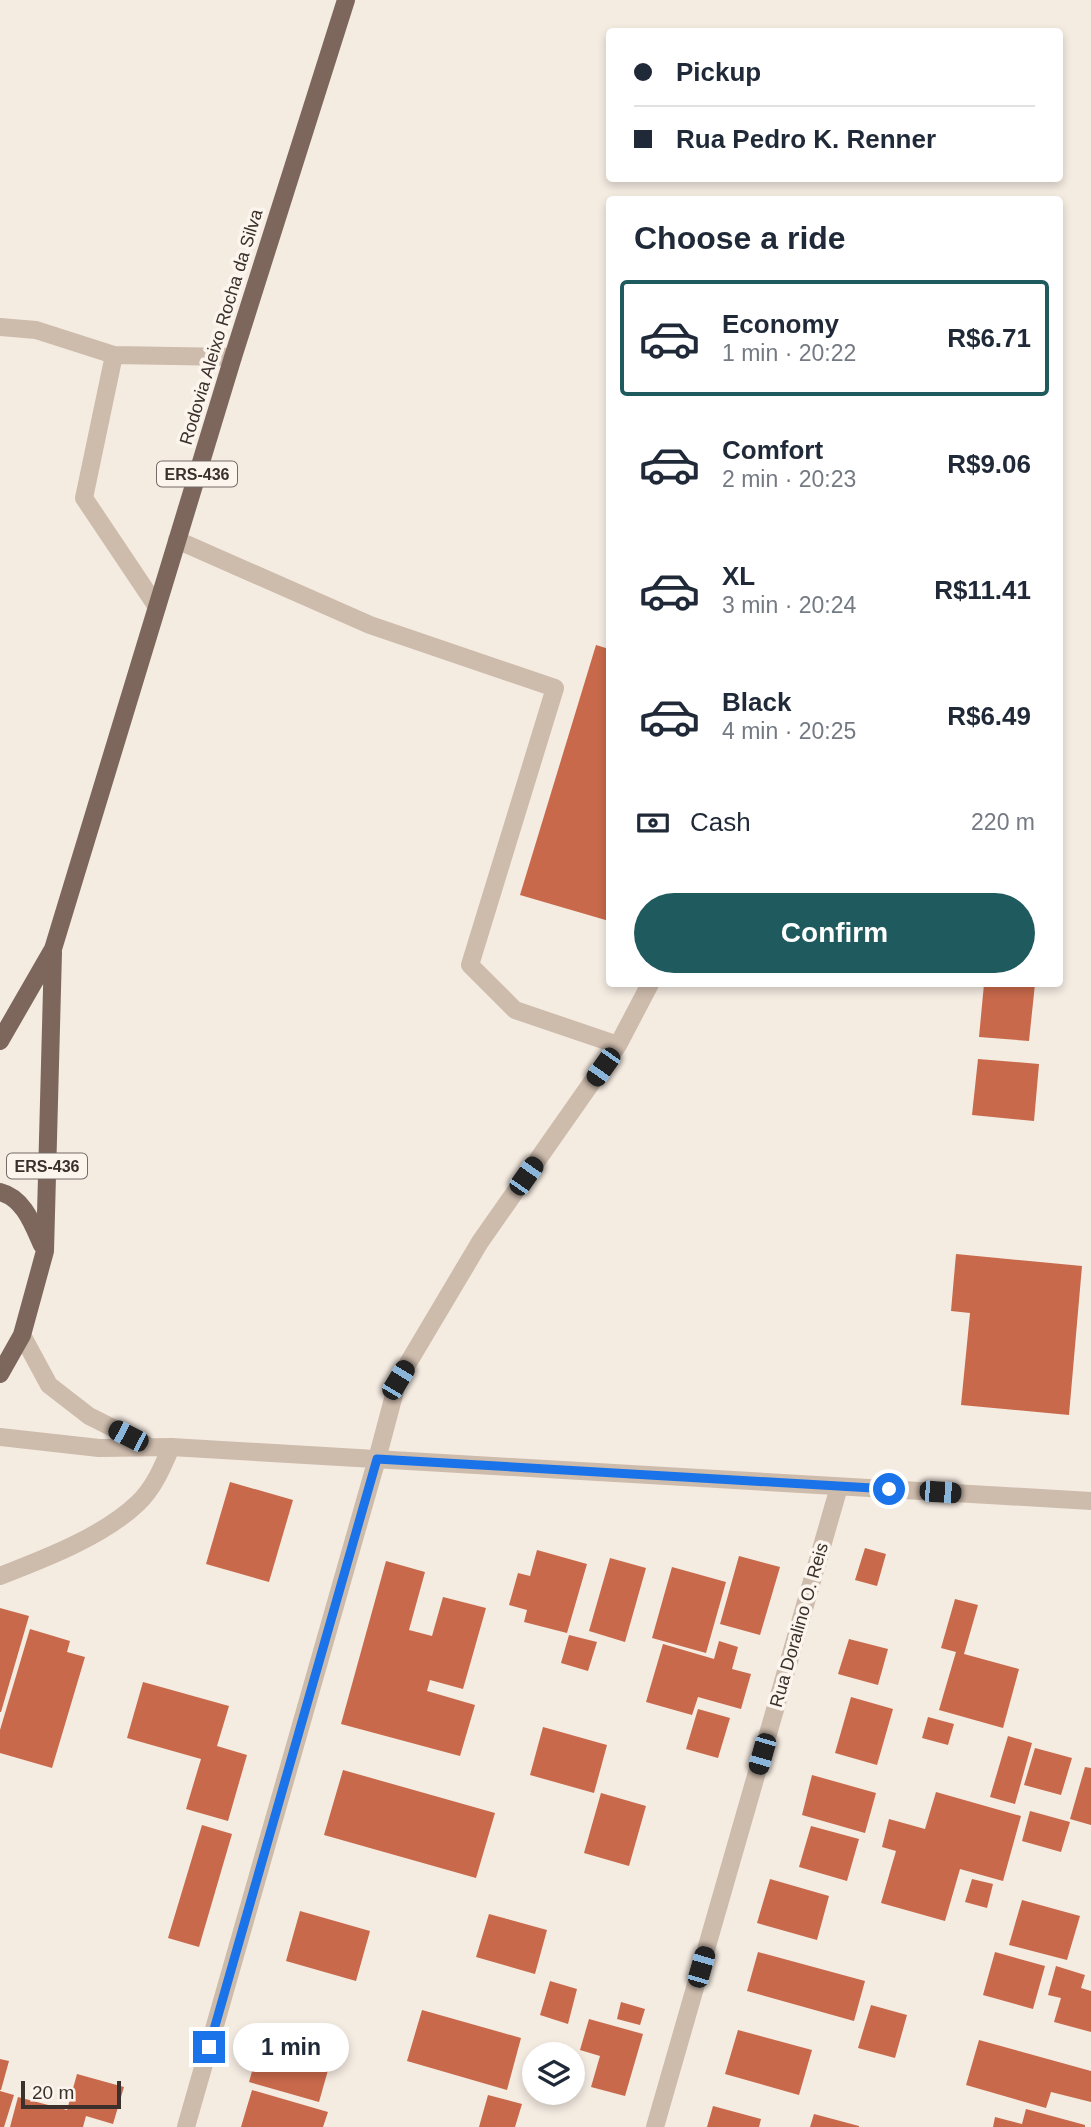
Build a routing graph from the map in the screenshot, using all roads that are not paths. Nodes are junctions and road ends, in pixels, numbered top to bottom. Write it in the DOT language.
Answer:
graph roads {
  1 [pos="346,0"];
  2 [pos="0,327"];
  3 [pos="114,355"];
  4 [pos="233,357"];
  5 [pos="177,540"];
  6 [pos="157,607"];
  7 [pos="53,949"];
  8 [pos="648,987"];
  9 [pos="0,1041"];
  10 [pos="618,1045"];
  11 [pos="0,1192"];
  12 [pos="45,1251"];
  13 [pos="22,1335"];
  14 [pos="0,1374"];
  15 [pos="0,1437"];
  16 [pos="148,1446"];
  17 [pos="171,1447"];
  18 [pos="377,1459"];
  19 [pos="839,1487"];
  20 [pos="1091,1501"];
  21 [pos="0,1576"];
  22 [pos="186,2127"];
  23 [pos="655,2127"];
  1 -- 4 [label="main road, Rodovia Aleixo Rocha da Silva / ERS-436"];
  2 -- 3 [label="street"];
  3 -- 4 [label="street"];
  3 -- 6 [label="street"];
  4 -- 5 [label="main road, Rodovia Aleixo Rocha da Silva / ERS-436"];
  5 -- 6 [label="main road, Rodovia Aleixo Rocha da Silva / ERS-436"];
  5 -- 10 [label="street"];
  6 -- 7 [label="main road, Rodovia Aleixo Rocha da Silva / ERS-436"];
  7 -- 9 [label="main road, Rodovia Aleixo Rocha da Silva / ERS-436"];
  7 -- 12 [label="main road, Rodovia Aleixo Rocha da Silva / ERS-436"];
  8 -- 10 [label="street"];
  10 -- 18 [label="street"];
  11 -- 12 [label="main road"];
  12 -- 13 [label="main road, Rodovia Aleixo Rocha da Silva / ERS-436"];
  13 -- 14 [label="main road, Rodovia Aleixo Rocha da Silva / ERS-436"];
  13 -- 16 [label="street"];
  15 -- 16 [label="street"];
  16 -- 17 [label="street"];
  17 -- 18 [label="street"];
  17 -- 21 [label="street"];
  18 -- 19 [label="street"];
  18 -- 22 [label="street"];
  19 -- 20 [label="street"];
  19 -- 23 [label="street, Rua Doralino O. Reis"];
}
